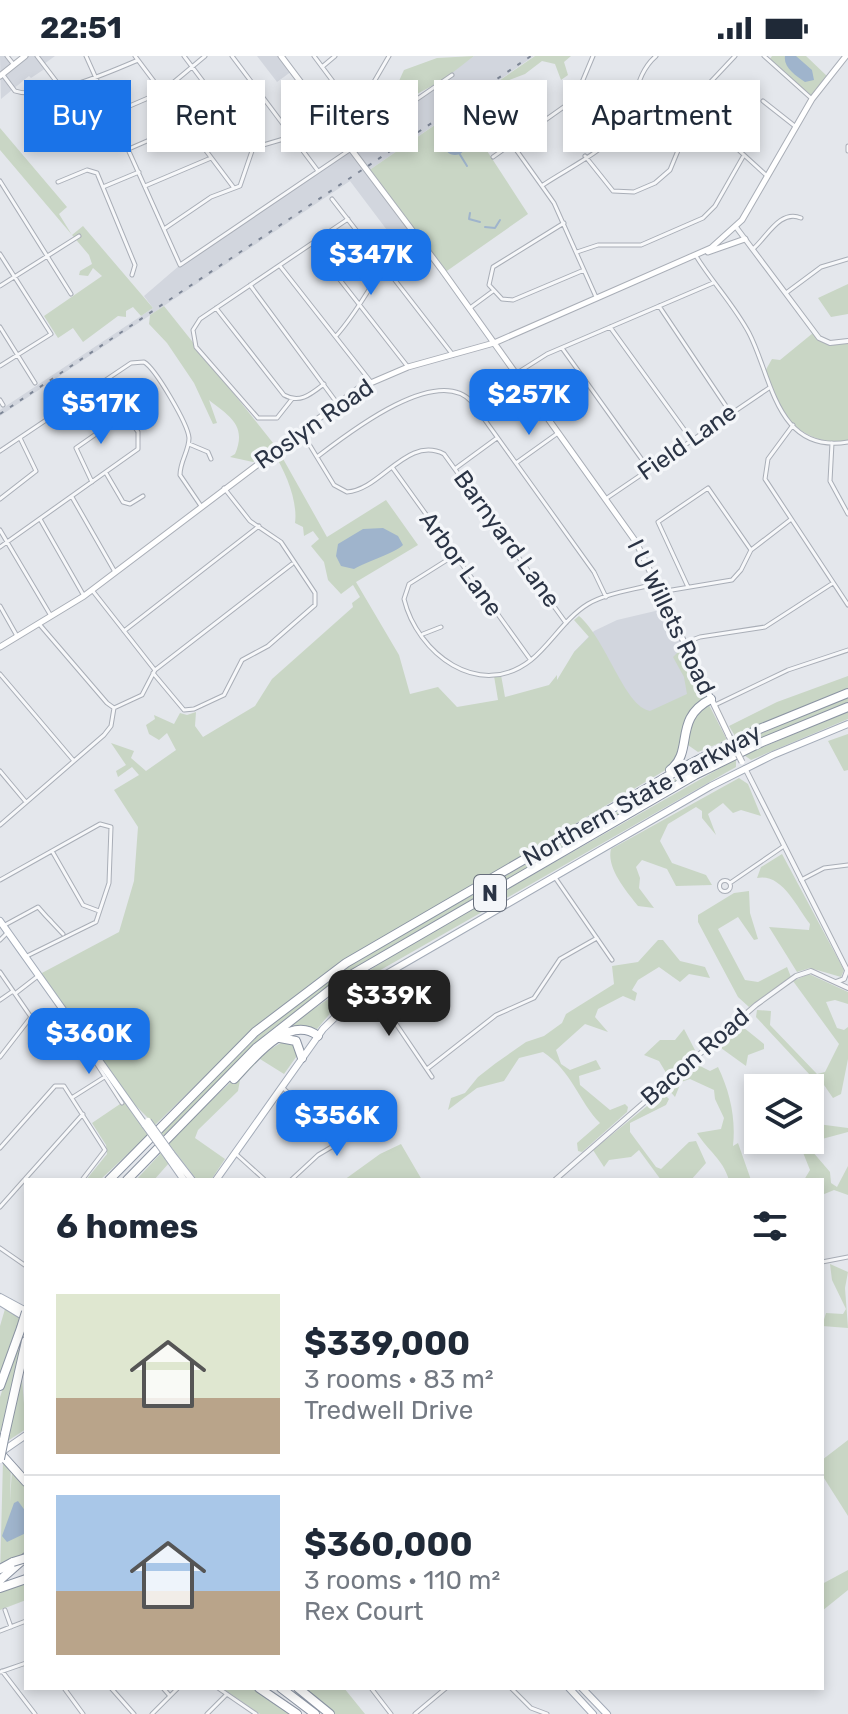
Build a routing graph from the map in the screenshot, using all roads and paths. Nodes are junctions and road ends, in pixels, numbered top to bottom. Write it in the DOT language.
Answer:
graph roads {
  1 [pos="7,56"];
  2 [pos="25,56"];
  3 [pos="37,56"];
  4 [pos="86,56"];
  5 [pos="184,56"];
  6 [pos="205,56"];
  7 [pos="232,56"];
  8 [pos="281,56"];
  9 [pos="314,56"];
  10 [pos="335,56"];
  11 [pos="389,56"];
  12 [pos="593,56"];
  13 [pos="656,56"];
  14 [pos="735,56"];
  15 [pos="764,56"];
  16 [pos="846,56"];
  17 [pos="136,58"];
  18 [pos="770,58"];
  19 [pos="14,65"];
  20 [pos="192,67"];
  21 [pos="322,67"];
  22 [pos="1,75"];
  23 [pos="452,75"];
  24 [pos="98,77"];
  25 [pos="55,80"];
  26 [pos="85,80"];
  27 [pos="99,80"];
  28 [pos="153,80"];
  29 [pos="176,80"];
  30 [pos="202,80"];
  31 [pos="299,80"];
  32 [pos="332,80"];
  33 [pos="375,80"];
  34 [pos="712,80"];
  35 [pos="24,92"];
  36 [pos="418,99"];
  37 [pos="812,99"];
  38 [pos="763,101"];
  39 [pos="547,119"];
  40 [pos="281,122"];
  41 [pos="796,127"];
  42 [pos="130,152"];
  43 [pos="207,152"];
  44 [pos="252,152"];
  45 [pos="303,152"];
  46 [pos="344,152"];
  47 [pos="353,152"];
  48 [pos="500,152"];
  49 [pos="518,152"];
  50 [pos="677,152"];
  51 [pos="741,152"];
  52 [pos="744,155"];
  53 [pos="585,156"];
  54 [pos="493,157"];
  55 [pos="211,158"];
  56 [pos="318,171"];
  57 [pos="139,172"];
  58 [pos="768,177"];
  59 [pos="0,181"];
  60 [pos="58,182"];
  61 [pos="543,185"];
  62 [pos="145,186"];
  63 [pos="103,187"];
  64 [pos="234,188"];
  65 [pos="332,199"];
  66 [pos="801,218"];
  67 [pos="348,219"];
  68 [pos="564,223"];
  69 [pos="736,227"];
  70 [pos="164,229"];
  71 [pos="414,234"];
  72 [pos="79,236"];
  73 [pos="745,239"];
  74 [pos="312,244"];
  75 [pos="753,249"];
  76 [pos="577,252"];
  77 [pos="0,254"];
  78 [pos="47,256"];
  79 [pos="696,256"];
  80 [pos="848,259"];
  81 [pos="383,264"];
  82 [pos="280,266"];
  83 [pos="584,270"];
  84 [pos="132,275"];
  85 [pos="14,277"];
  86 [pos="713,283"];
  87 [pos="250,285"];
  88 [pos="0,286"];
  89 [pos="493,291"];
  90 [pos="71,294"];
  91 [pos="785,294"];
  92 [pos="596,298"];
  93 [pos="361,306"];
  94 [pos="659,306"];
  95 [pos="216,308"];
  96 [pos="470,308"];
  97 [pos="0,327"];
  98 [pos="610,327"];
  99 [pos="336,336"];
  100 [pos="848,341"];
  101 [pos="494,343"];
  102 [pos="562,348"];
  103 [pos="17,355"];
  104 [pos="453,355"];
  105 [pos="0,366"];
  106 [pos="408,367"];
  107 [pos="516,374"];
  108 [pos="104,381"];
  109 [pos="371,382"];
  110 [pos="35,383"];
  111 [pos="324,384"];
  112 [pos="769,388"];
  113 [pos="292,399"];
  114 [pos="337,403"];
  115 [pos="730,412"];
  116 [pos="126,413"];
  117 [pos="793,425"];
  118 [pos="301,431"];
  119 [pos="558,433"];
  120 [pos="20,438"];
  121 [pos="497,438"];
  122 [pos="691,439"];
  123 [pos="848,442"];
  124 [pos="832,443"];
  125 [pos="189,444"];
  126 [pos="0,451"];
  127 [pos="317,457"];
  128 [pos="211,459"];
  129 [pos="516,463"];
  130 [pos="392,467"];
  131 [pos="456,468"];
  132 [pos="649,469"];
  133 [pos="106,473"];
  134 [pos="92,482"];
  135 [pos="224,488"];
  136 [pos="143,496"];
  137 [pos="72,497"];
  138 [pos="0,499"];
  139 [pos="605,499"];
  140 [pos="201,506"];
  141 [pos="848,514"];
  142 [pos="40,519"];
  143 [pos="790,520"];
  144 [pos="259,526"];
  145 [pos="0,530"];
  146 [pos="8,541"];
  147 [pos="0,547"];
  148 [pos="751,550"];
  149 [pos="455,555"];
  150 [pos="293,564"];
  151 [pos="115,572"];
  152 [pos="656,583"];
  153 [pos="833,583"];
  154 [pos="688,587"];
  155 [pos="92,590"];
  156 [pos="660,592"];
  157 [pos="84,596"];
  158 [pos="606,597"];
  159 [pos="848,605"];
  160 [pos="0,606"];
  161 [pos="51,617"];
  162 [pos="566,623"];
  163 [pos="39,624"];
  164 [pos="441,627"];
  165 [pos="124,631"];
  166 [pos="423,634"];
  167 [pos="17,636"];
  168 [pos="684,643"];
  169 [pos="0,647"];
  170 [pos="848,650"];
  171 [pos="531,660"];
  172 [pos="154,671"];
  173 [pos="0,674"];
  174 [pos="848,693"];
  175 [pos="712,702"];
  176 [pos="848,707"];
  177 [pos="114,708"];
  178 [pos="848,724"];
  179 [pos="682,741"];
  180 [pos="714,751"];
  181 [pos="74,761"];
  182 [pos="744,765"];
  183 [pos="0,771"];
  184 [pos="647,787"];
  185 [pos="27,803"];
  186 [pos="0,825"];
  187 [pos="784,846"];
  188 [pos="52,851"];
  189 [pos="848,865"];
  190 [pos="554,876"];
  191 [pos="0,880"];
  192 [pos="801,880"];
  193 [pos="730,883"];
  194 [pos="100,911"];
  195 [pos="4,926"];
  196 [pos="64,935"];
  197 [pos="597,938"];
  198 [pos="0,940"];
  199 [pos="27,956"];
  200 [pos="612,960"];
  201 [pos="0,972"];
  202 [pos="848,972"];
  203 [pos="40,974"];
  204 [pos="836,982"];
  205 [pos="369,984"];
  206 [pos="848,988"];
  207 [pos="15,992"];
  208 [pos="0,1000"];
  209 [pos="318,1036"];
  210 [pos="280,1038"];
  211 [pos="0,1057"];
  212 [pos="302,1058"];
  213 [pos="427,1069"];
  214 [pos="108,1075"];
  215 [pos="432,1077"];
  216 [pos="282,1087"];
  217 [pos="73,1097"];
  218 [pos="122,1103"];
  219 [pos="199,1106"];
  220 [pos="83,1114"];
  221 [pos="374,1122"];
  222 [pos="345,1137"];
  223 [pos="0,1148"];
  224 [pos="235,1153"];
  225 [pos="170,1155"];
  226 [pos="26,1178"];
  227 [pos="84,1178"];
  228 [pos="111,1178"];
  229 [pos="129,1178"];
  230 [pos="183,1178"];
  231 [pos="190,1178"];
  232 [pos="217,1178"];
  233 [pos="263,1178"];
  234 [pos="293,1178"];
  235 [pos="557,1178"];
  236 [pos="24,1180"];
  237 [pos="0,1207"];
  238 [pos="0,1248"];
  239 [pos="848,1257"];
  240 [pos="824,1262"];
  241 [pos="24,1265"];
  242 [pos="0,1300"];
  243 [pos="24,1311"];
  244 [pos="24,1317"];
  245 [pos="24,1318"];
  246 [pos="24,1350"];
  247 [pos="0,1386"];
  248 [pos="24,1436"];
  249 [pos="0,1454"];
  250 [pos="24,1480"];
  251 [pos="24,1558"];
  252 [pos="24,1559"];
  253 [pos="0,1569"];
  254 [pos="0,1580"];
  255 [pos="24,1580"];
  256 [pos="0,1588"];
  257 [pos="5,1610"];
  258 [pos="24,1622"];
  259 [pos="11,1627"];
  260 [pos="0,1631"];
  261 [pos="24,1664"];
  262 [pos="1,1672"];
  263 [pos="65,1690"];
  264 [pos="113,1690"];
  265 [pos="165,1690"];
  266 [pos="176,1690"];
  267 [pos="221,1690"];
  268 [pos="262,1690"];
  269 [pos="269,1690"];
  270 [pos="284,1690"];
  271 [pos="300,1690"];
  272 [pos="374,1690"];
  273 [pos="444,1690"];
  274 [pos="513,1690"];
  275 [pos="571,1690"];
  276 [pos="584,1690"];
  277 [pos="227,1694"];
  278 [pos="170,1696"];
  279 [pos="35,1714"];
  280 [pos="83,1714"];
  281 [pos="134,1714"];
  282 [pos="152,1714"];
  283 [pos="207,1714"];
  284 [pos="256,1714"];
  285 [pos="300,1714"];
  286 [pos="315,1714"];
  287 [pos="330,1714"];
  288 [pos="391,1714"];
  289 [pos="415,1714"];
  290 [pos="547,1714"];
  291 [pos="593,1714"];
  292 [pos="607,1714"];
  1 -- 19 [label="street"];
  2 -- 19 [label="main road"];
  3 -- 25 [label="street"];
  4 -- 24 [label="street"];
  5 -- 20 [label="street"];
  6 -- 20 [label="street"];
  7 -- 40 [label="street"];
  8 -- 31 [label="main road, I U Willets Road"];
  9 -- 21 [label="street"];
  10 -- 21 [label="street"];
  11 -- 33 [label="street"];
  12 -- 39 [label="street"];
  13 -- 53 [label="street"];
  14 -- 34 [label="street"];
  15 -- 18 [label="street"];
  16 -- 37 [label="main road, Roslyn Road"];
  17 -- 24 [label="street"];
  17 -- 28 [label="street"];
  18 -- 37 [label="street"];
  19 -- 22 [label="main road"];
  20 -- 29 [label="street"];
  20 -- 30 [label="street"];
  21 -- 32 [label="street"];
  22 -- 35 [label="street"];
  23 -- 36 [label="street"];
  24 -- 26 [label="street"];
  24 -- 27 [label="street"];
  37 -- 41 [label="main road, Roslyn Road"];
  38 -- 41 [label="street"];
  41 -- 58 [label="main road, Roslyn Road"];
  42 -- 57 [label="street"];
  43 -- 55 [label="street"];
  44 -- 64 [label="street"];
  45 -- 56 [label="street"];
  46 -- 56 [label="street"];
  47 -- 71 [label="main road, I U Willets Road"];
  48 -- 54 [label="street"];
  49 -- 61 [label="street"];
  50 -- 53 [label="street"];
  51 -- 52 [label="street"];
  52 -- 58 [label="street"];
  52 -- 76 [label="street"];
  53 -- 61 [label="street"];
  55 -- 62 [label="street"];
  55 -- 64 [label="street"];
  56 -- 70 [label="street"];
  57 -- 62 [label="street"];
  57 -- 63 [label="street"];
  58 -- 69 [label="main road, Roslyn Road"];
  59 -- 78 [label="street"];
  60 -- 63 [label="street"];
  61 -- 68 [label="street"];
  62 -- 70 [label="street"];
  63 -- 84 [label="street"];
  64 -- 70 [label="street"];
  65 -- 67 [label="street"];
  66 -- 75 [label="street"];
  67 -- 74 [label="street"];
  67 -- 81 [label="street"];
  68 -- 76 [label="street"];
  68 -- 89 [label="street"];
  69 -- 73 [label="street"];
  69 -- 79 [label="main road, Roslyn Road"];
  71 -- 81 [label="street"];
  71 -- 96 [label="main road, I U Willets Road"];
  72 -- 78 [label="street"];
  73 -- 75 [label="street"];
  73 -- 79 [label="main road"];
  74 -- 82 [label="street"];
  74 -- 93 [label="street"];
  75 -- 91 [label="street"];
  76 -- 83 [label="street"];
  77 -- 85 [label="street"];
  78 -- 85 [label="street"];
  78 -- 90 [label="street"];
  79 -- 86 [label="street"];
  79 -- 92 [label="main road, Roslyn Road"];
  80 -- 91 [label="street"];
  81 -- 93 [label="street"];
  81 -- 104 [label="street"];
  82 -- 87 [label="street"];
  82 -- 99 [label="street"];
  83 -- 89 [label="street"];
  83 -- 92 [label="street"];
  85 -- 88 [label="street"];
  85 -- 103 [label="street"];
  86 -- 94 [label="street"];
  86 -- 112 [label="street"];
  87 -- 95 [label="street"];
  87 -- 111 [label="street"];
  89 -- 96 [label="street"];
  91 -- 100 [label="street"];
  92 -- 101 [label="main road, Roslyn Road"];
  93 -- 99 [label="street"];
  93 -- 106 [label="street"];
  94 -- 98 [label="street"];
  94 -- 115 [label="street"];
  95 -- 113 [label="street"];
  95 -- 113 [label="street"];
  96 -- 101 [label="main road, I U Willets Road"];
  97 -- 103 [label="street"];
  98 -- 102 [label="street"];
  98 -- 122 [label="street"];
  99 -- 109 [label="street"];
  101 -- 104 [label="main road, Roslyn Road"];
  101 -- 107 [label="main road, I U Willets Road"];
  102 -- 107 [label="street"];
  102 -- 132 [label="street"];
  103 -- 105 [label="street"];
  103 -- 110 [label="street"];
  104 -- 106 [label="main road, Roslyn Road"];
  106 -- 109 [label="main road, Roslyn Road"];
  107 -- 119 [label="main road, I U Willets Road"];
  108 -- 116 [label="street"];
  108 -- 120 [label="street"];
  108 -- 125 [label="street"];
  109 -- 114 [label="main road, Roslyn Road"];
  111 -- 113 [label="street"];
  111 -- 114 [label="street"];
  112 -- 115 [label="street, Field Lane"];
  112 -- 117 [label="street"];
  114 -- 118 [label="main road, Roslyn Road"];
  115 -- 122 [label="street, Field Lane"];
  116 -- 133 [label="street"];
  116 -- 134 [label="street"];
  117 -- 124 [label="street"];
  117 -- 143 [label="street"];
  118 -- 127 [label="street, Barnyard Lane"];
  118 -- 135 [label="main road, Roslyn Road"];
  119 -- 129 [label="street"];
  119 -- 139 [label="main road, I U Willets Road"];
  120 -- 126 [label="street"];
  120 -- 138 [label="street"];
  121 -- 127 [label="street"];
  121 -- 129 [label="street"];
  121 -- 131 [label="street"];
  122 -- 132 [label="street, Field Lane"];
  123 -- 124 [label="street"];
  124 -- 141 [label="street"];
  125 -- 128 [label="street"];
  125 -- 140 [label="street"];
  127 -- 130 [label="street, Barnyard Lane"];
  129 -- 158 [label="street"];
  130 -- 131 [label="street, Barnyard Lane"];
  130 -- 149 [label="street, Arbor Lane"];
  131 -- 162 [label="street, Barnyard Lane"];
  132 -- 139 [label="street, Field Lane"];
  133 -- 134 [label="street"];
  133 -- 136 [label="street"];
  134 -- 137 [label="street"];
  135 -- 140 [label="main road, Roslyn Road"];
  135 -- 144 [label="street"];
  137 -- 142 [label="street"];
  137 -- 151 [label="street"];
  139 -- 152 [label="main road, I U Willets Road"];
  140 -- 151 [label="main road, Roslyn Road"];
  142 -- 146 [label="street"];
  142 -- 157 [label="street"];
  143 -- 148 [label="street"];
  143 -- 153 [label="street"];
  144 -- 150 [label="street"];
  144 -- 165 [label="street"];
  145 -- 146 [label="street"];
  146 -- 147 [label="street"];
  146 -- 161 [label="street"];
  148 -- 154 [label="street"];
  148 -- 154 [label="street"];
  149 -- 166 [label="street"];
  149 -- 171 [label="street, Arbor Lane"];
  150 -- 172 [label="street"];
  150 -- 172 [label="street"];
  151 -- 155 [label="main road, Roslyn Road"];
  152 -- 156 [label="main road, I U Willets Road"];
  152 -- 158 [label="street"];
  153 -- 159 [label="street"];
  153 -- 168 [label="street"];
  154 -- 156 [label="street"];
  155 -- 157 [label="main road, Roslyn Road"];
  155 -- 165 [label="street"];
  156 -- 168 [label="main road, I U Willets Road"];
  157 -- 161 [label="main road, Roslyn Road"];
  158 -- 162 [label="street"];
  160 -- 167 [label="street"];
  161 -- 163 [label="main road, Roslyn Road"];
  162 -- 171 [label="street"];
  163 -- 167 [label="main road, Roslyn Road"];
  163 -- 177 [label="street"];
  164 -- 166 [label="street"];
  165 -- 172 [label="street"];
  166 -- 171 [label="street"];
  167 -- 169 [label="main road, Roslyn Road"];
  168 -- 175 [label="main road, I U Willets Road"];
  170 -- 175 [label="street"];
  172 -- 177 [label="street"];
  173 -- 181 [label="street"];
  174 -- 180 [label="highway, Northern State Parkway / N"];
  175 -- 179 [label="highway"];
  175 -- 182 [label="main road, I U Willets Road, bridge"];
  176 -- 219 [label="highway, Northern State Parkway / N"];
  177 -- 181 [label="street"];
  178 -- 182 [label="main road"];
  179 -- 180 [label="highway"];
  179 -- 184 [label="highway"];
  180 -- 184 [label="highway, Northern State Parkway / N"];
  181 -- 185 [label="street"];
  182 -- 187 [label="street, I U Willets Road"];
  182 -- 190 [label="main road"];
  183 -- 185 [label="street"];
  184 -- 228 [label="highway, Northern State Parkway / N"];
  185 -- 186 [label="street"];
  187 -- 192 [label="street, I U Willets Road"];
  187 -- 193 [label="street"];
  188 -- 191 [label="street"];
  188 -- 194 [label="street"];
  188 -- 194 [label="street"];
  189 -- 192 [label="street"];
  190 -- 197 [label="street"];
  190 -- 205 [label="main road"];
  192 -- 202 [label="street, I U Willets Road"];
  194 -- 196 [label="street"];
  195 -- 196 [label="street"];
  195 -- 198 [label="street"];
  195 -- 199 [label="main road"];
  196 -- 199 [label="street"];
  197 -- 200 [label="street"];
  197 -- 213 [label="street"];
  199 -- 203 [label="main road"];
  201 -- 207 [label="street"];
  202 -- 204 [label="street"];
  203 -- 207 [label="street"];
  203 -- 214 [label="main road"];
  204 -- 206 [label="street, Bacon Road"];
  204 -- 235 [label="street, Bacon Road"];
  205 -- 209 [label="main road"];
  205 -- 213 [label="street"];
  207 -- 208 [label="street"];
  207 -- 211 [label="street"];
  209 -- 210 [label="highway"];
  209 -- 212 [label="main road"];
  210 -- 212 [label="highway"];
  210 -- 219 [label="highway"];
  212 -- 216 [label="main road"];
  213 -- 215 [label="street"];
  214 -- 217 [label="street"];
  214 -- 218 [label="street"];
  214 -- 225 [label="main road, bridge"];
  216 -- 222 [label="street"];
  216 -- 224 [label="main road"];
  217 -- 220 [label="street"];
  217 -- 223 [label="street"];
  219 -- 229 [label="highway, Northern State Parkway / N"];
  220 -- 226 [label="street"];
  220 -- 227 [label="street"];
  221 -- 222 [label="street"];
  222 -- 234 [label="street"];
  224 -- 232 [label="main road"];
  224 -- 233 [label="street"];
  225 -- 230 [label="main road"];
  225 -- 231 [label="main road"];
  236 -- 237 [label="street"];
  238 -- 241 [label="street"];
  239 -- 240 [label="street"];
  242 -- 243 [label="main road"];
  242 -- 244 [label="main road"];
  245 -- 247 [label="highway, bridge"];
  246 -- 249 [label="highway, bridge"];
  248 -- 249 [label="main road"];
  249 -- 250 [label="highway"];
  251 -- 253 [label="highway, bridge"];
  252 -- 254 [label="highway"];
  255 -- 256 [label="highway"];
  257 -- 259 [label="street"];
  258 -- 259 [label="street"];
  259 -- 260 [label="street"];
  261 -- 262 [label="street"];
  262 -- 279 [label="street"];
  263 -- 280 [label="street"];
  264 -- 281 [label="street"];
  265 -- 278 [label="street"];
  266 -- 278 [label="street"];
  267 -- 277 [label="street"];
  268 -- 285 [label="highway"];
  269 -- 285 [label="highway"];
  270 -- 286 [label="highway"];
  271 -- 287 [label="highway"];
  272 -- 288 [label="street"];
  273 -- 289 [label="street"];
  274 -- 290 [label="street"];
  275 -- 291 [label="main road"];
  276 -- 292 [label="main road"];
  277 -- 283 [label="street"];
  277 -- 284 [label="street"];
  278 -- 282 [label="street"];
}
